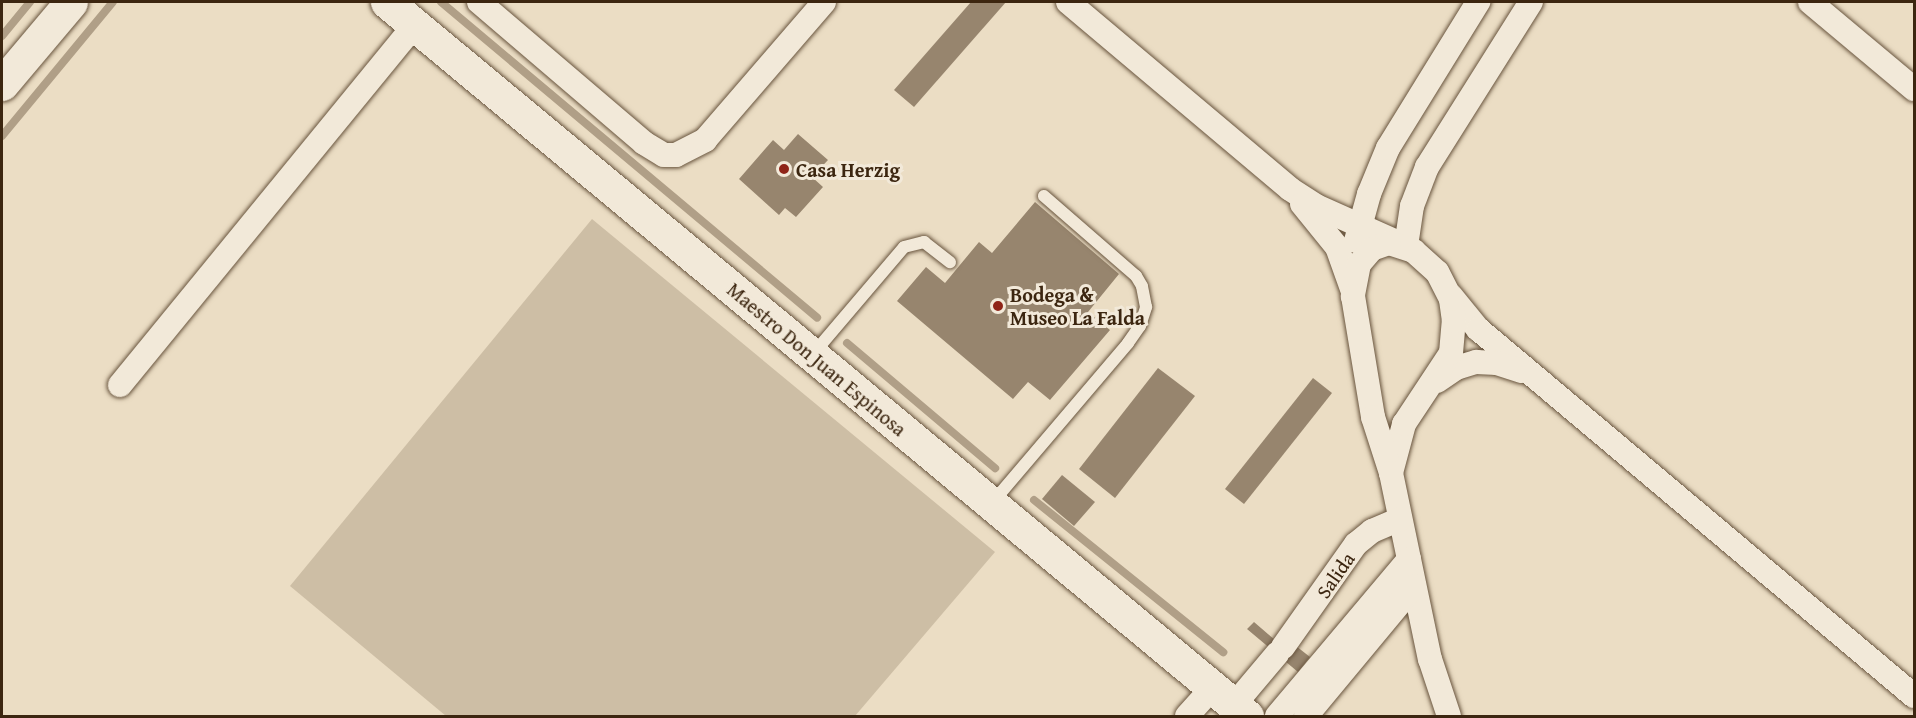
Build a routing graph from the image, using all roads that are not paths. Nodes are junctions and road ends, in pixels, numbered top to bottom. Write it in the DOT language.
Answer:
graph roads {
  1 [pos="71,2"];
  2 [pos="387,2"];
  3 [pos="479,2"];
  4 [pos="824,2"];
  5 [pos="1068,2"];
  6 [pos="1478,2"];
  7 [pos="1531,2"];
  8 [pos="1810,2"];
  9 [pos="415,25"];
  10 [pos="2,84"];
  11 [pos="1914,89"];
  12 [pos="1279,181"];
  13 [pos="1044,196"];
  14 [pos="1360,226"];
  15 [pos="1406,246"];
  16 [pos="950,262"];
  17 [pos="1354,285"];
  18 [pos="1447,290"];
  19 [pos="812,355"];
  20 [pos="1540,380"];
  21 [pos="1434,383"];
  22 [pos="120,385"];
  23 [pos="1391,473"];
  24 [pos="992,504"];
  25 [pos="1400,519"];
  26 [pos="1408,559"];
  27 [pos="1414,586"];
  28 [pos="1914,696"];
  29 [pos="1231,703"];
  30 [pos="1187,717"];
  31 [pos="1277,717"];
  32 [pos="1306,717"];
  33 [pos="1449,717"];
  1 -- 10 [label="main road"];
  2 -- 9 [label="main road, Maestro Don Juan Espinosa"];
  3 -- 4 [label="street"];
  5 -- 12 [label="street"];
  6 -- 14 [label="street"];
  7 -- 15 [label="street"];
  8 -- 11 [label="street"];
  9 -- 19 [label="main road, Maestro Don Juan Espinosa"];
  9 -- 22 [label="street"];
  12 -- 14 [label="street"];
  12 -- 17 [label="street"];
  13 -- 24 [label="lane"];
  14 -- 15 [label="street"];
  14 -- 17 [label="street"];
  15 -- 17 [label="street"];
  15 -- 18 [label="street"];
  16 -- 19 [label="lane"];
  17 -- 23 [label="street"];
  18 -- 20 [label="street"];
  18 -- 21 [label="street"];
  19 -- 24 [label="main road, Maestro Don Juan Espinosa"];
  20 -- 21 [label="street"];
  20 -- 28 [label="street"];
  21 -- 23 [label="street"];
  23 -- 25 [label="street"];
  24 -- 29 [label="main road, Maestro Don Juan Espinosa"];
  25 -- 26 [label="street"];
  25 -- 29 [label="street, Salida"];
  26 -- 27 [label="street"];
  26 -- 31 [label="street"];
  27 -- 32 [label="street"];
  27 -- 33 [label="street"];
  29 -- 30 [label="street, Salida"];
}
